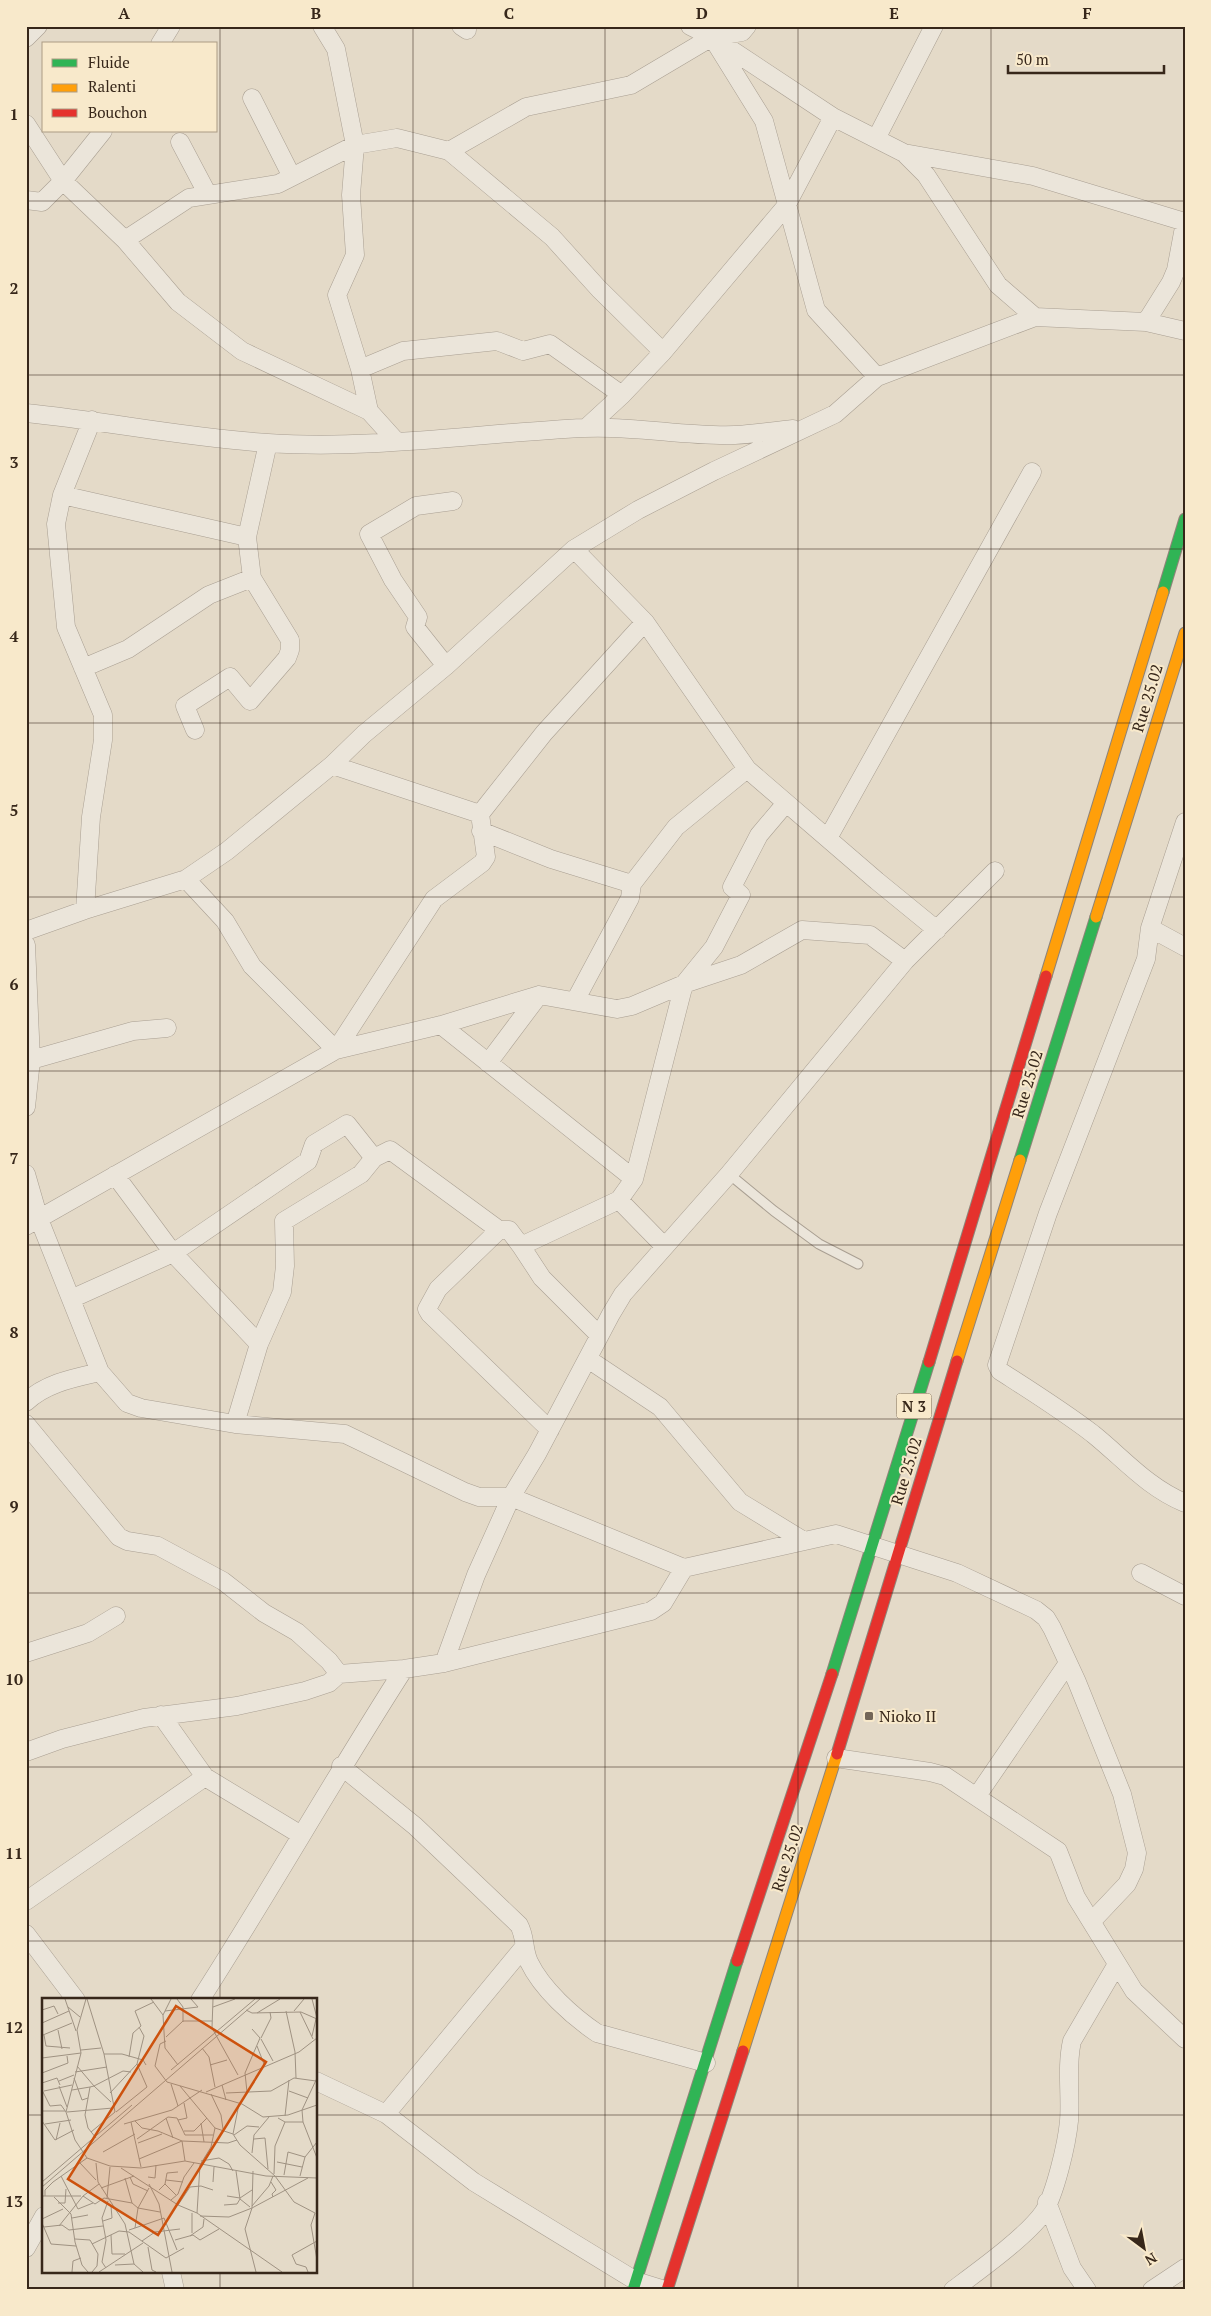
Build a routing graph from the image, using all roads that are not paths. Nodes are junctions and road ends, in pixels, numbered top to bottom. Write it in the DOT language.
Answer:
graph roads {
  1 [pos="38,26"];
  2 [pos="171,26"];
  3 [pos="322,26"];
  4 [pos="690,26"];
  5 [pos="746,26"];
  6 [pos="934,26"];
  7 [pos="712,37"];
  8 [pos="26,38"];
  9 [pos="161,42"];
  10 [pos="252,98"];
  11 [pos="833,117"];
  12 [pos="26,124"];
  13 [pos="102,132"];
  14 [pos="877,138"];
  15 [pos="180,142"];
  16 [pos="356,145"];
  17 [pos="449,151"];
  18 [pos="904,153"];
  19 [pos="292,177"];
  20 [pos="63,181"];
  21 [pos="208,195"];
  22 [pos="26,200"];
  23 [pos="786,206"];
  24 [pos="1185,222"];
  25 [pos="125,240"];
  26 [pos="1035,317"];
  27 [pos="1146,322"];
  28 [pos="1185,331"];
  29 [pos="663,352"];
  30 [pos="360,369"];
  31 [pos="877,377"];
  32 [pos="622,395"];
  33 [pos="369,411"];
  34 [pos="26,412"];
  35 [pos="92,420"];
  36 [pos="586,428"];
  37 [pos="806,428"];
  38 [pos="396,441"];
  39 [pos="268,443"];
  40 [pos="1032,472"];
  41 [pos="62,495"];
  42 [pos="453,501"];
  43 [pos="1185,519"];
  44 [pos="247,537"];
  45 [pos="574,549"];
  46 [pos="1178,567"];
  47 [pos="252,578"];
  48 [pos="645,622"];
  49 [pos="1185,633"];
  50 [pos="446,666"];
  51 [pos="83,668"];
  52 [pos="195,730"];
  53 [pos="332,765"];
  54 [pos="747,769"];
  55 [pos="786,803"];
  56 [pos="480,822"];
  57 [pos="1185,822"];
  58 [pos="828,838"];
  59 [pos="994,871"];
  60 [pos="186,879"];
  61 [pos="632,884"];
  62 [pos="86,910"];
  63 [pos="1150,928"];
  64 [pos="938,930"];
  65 [pos="26,931"];
  66 [pos="26,945"];
  67 [pos="1185,947"];
  68 [pos="905,960"];
  69 [pos="27,975"];
  70 [pos="684,984"];
  71 [pos="539,995"];
  72 [pos="575,1001"];
  73 [pos="441,1024"];
  74 [pos="167,1028"];
  75 [pos="336,1050"];
  76 [pos="31,1060"];
  77 [pos="488,1062"];
  78 [pos="26,1107"];
  79 [pos="374,1158"];
  80 [pos="26,1174"];
  81 [pos="729,1174"];
  82 [pos="115,1175"];
  83 [pos="634,1179"];
  84 [pos="620,1200"];
  85 [pos="33,1223"];
  86 [pos="499,1230"];
  87 [pos="521,1246"];
  88 [pos="664,1246"];
  89 [pos="173,1253"];
  90 [pos="858,1264"];
  91 [pos="71,1299"];
  92 [pos="599,1335"];
  93 [pos="259,1344"];
  94 [pos="588,1359"];
  95 [pos="100,1372"];
  96 [pos="26,1402"];
  97 [pos="26,1424"];
  98 [pos="235,1424"];
  99 [pos="550,1430"];
  100 [pos="511,1497"];
  101 [pos="1185,1503"];
  102 [pos="804,1541"];
  103 [pos="872,1545"];
  104 [pos="899,1553"];
  105 [pos="684,1568"];
  106 [pos="1142,1573"];
  107 [pos="1185,1596"];
  108 [pos="116,1616"];
  109 [pos="26,1653"];
  110 [pos="444,1663"];
  111 [pos="1068,1663"];
  112 [pos="404,1669"];
  113 [pos="339,1674"];
  114 [pos="161,1715"];
  115 [pos="26,1752"];
  116 [pos="836,1758"];
  117 [pos="342,1766"];
  118 [pos="204,1777"];
  119 [pos="977,1796"];
  120 [pos="301,1835"];
  121 [pos="26,1901"];
  122 [pos="1092,1921"];
  123 [pos="26,1934"];
  124 [pos="524,1947"];
  125 [pos="1116,1964"];
  126 [pos="74,1998"];
  127 [pos="201,1998"];
  128 [pos="1185,2039"];
  129 [pos="706,2063"];
  130 [pos="318,2082"];
  131 [pos="386,2114"];
  132 [pos="1047,2202"];
  133 [pos="42,2220"];
  134 [pos="26,2248"];
  135 [pos="1185,2268"];
  136 [pos="171,2274"];
  137 [pos="635,2285"];
  138 [pos="175,2290"];
  139 [pos="666,2290"];
  140 [pos="953,2290"];
  141 [pos="1087,2290"];
  142 [pos="1152,2290"];
  1 -- 8 [label="street"];
  2 -- 9 [label="street"];
  3 -- 16 [label="street"];
  4 -- 7 [label="street"];
  5 -- 7 [label="street"];
  6 -- 14 [label="street"];
  7 -- 11 [label="street"];
  7 -- 17 [label="street"];
  7 -- 23 [label="street"];
  10 -- 19 [label="street"];
  11 -- 14 [label="street"];
  11 -- 23 [label="street"];
  12 -- 20 [label="street"];
  13 -- 20 [label="street"];
  14 -- 18 [label="street"];
  15 -- 21 [label="street"];
  16 -- 17 [label="street"];
  16 -- 19 [label="street"];
  16 -- 30 [label="street"];
  17 -- 29 [label="street"];
  18 -- 24 [label="street"];
  18 -- 26 [label="street"];
  19 -- 21 [label="street"];
  20 -- 22 [label="street"];
  20 -- 25 [label="street"];
  21 -- 25 [label="street"];
  23 -- 29 [label="street"];
  23 -- 31 [label="street"];
  24 -- 27 [label="street"];
  25 -- 33 [label="street"];
  26 -- 27 [label="street"];
  26 -- 31 [label="street"];
  27 -- 28 [label="street"];
  29 -- 32 [label="street"];
  30 -- 32 [label="street"];
  30 -- 33 [label="street"];
  31 -- 37 [label="street"];
  32 -- 36 [label="street"];
  33 -- 38 [label="street"];
  34 -- 35 [label="street"];
  35 -- 39 [label="street"];
  35 -- 41 [label="street"];
  36 -- 37 [label="street"];
  36 -- 38 [label="street"];
  37 -- 45 [label="street"];
  38 -- 39 [label="street"];
  39 -- 44 [label="street"];
  40 -- 58 [label="street"];
  41 -- 44 [label="street"];
  41 -- 51 [label="street"];
  42 -- 50 [label="street"];
  43 -- 46 [label="main road, N 3"];
  44 -- 47 [label="street"];
  45 -- 48 [label="street"];
  45 -- 50 [label="street"];
  46 -- 103 [label="main road, N 3"];
  47 -- 51 [label="street"];
  47 -- 52 [label="street"];
  48 -- 54 [label="street"];
  48 -- 56 [label="street"];
  49 -- 104 [label="main road, Rue 25.02 / N 3"];
  50 -- 53 [label="street"];
  51 -- 62 [label="street"];
  53 -- 56 [label="street"];
  53 -- 60 [label="street"];
  54 -- 55 [label="street"];
  54 -- 61 [label="street"];
  55 -- 58 [label="street"];
  55 -- 70 [label="street"];
  56 -- 61 [label="street"];
  56 -- 75 [label="street"];
  57 -- 63 [label="street"];
  58 -- 64 [label="street"];
  59 -- 64 [label="street"];
  60 -- 62 [label="street"];
  60 -- 75 [label="street"];
  61 -- 72 [label="street"];
  62 -- 65 [label="street"];
  63 -- 67 [label="street"];
  63 -- 101 [label="street"];
  64 -- 68 [label="street"];
  66 -- 69 [label="street"];
  68 -- 70 [label="street"];
  68 -- 81 [label="street"];
  69 -- 76 [label="street"];
  70 -- 72 [label="street"];
  70 -- 83 [label="street"];
  71 -- 72 [label="street"];
  71 -- 73 [label="street"];
  71 -- 77 [label="street"];
  73 -- 75 [label="street"];
  73 -- 77 [label="street"];
  74 -- 76 [label="street"];
  75 -- 82 [label="street"];
  76 -- 78 [label="street"];
  77 -- 83 [label="street"];
  79 -- 86 [label="street"];
  79 -- 89 [label="street"];
  79 -- 93 [label="street"];
  80 -- 85 [label="street"];
  81 -- 88 [label="street"];
  81 -- 90 [label="lane"];
  82 -- 85 [label="street"];
  82 -- 89 [label="street"];
  83 -- 84 [label="street"];
  84 -- 87 [label="street"];
  84 -- 88 [label="street"];
  85 -- 91 [label="street"];
  86 -- 87 [label="street"];
  86 -- 99 [label="street"];
  87 -- 92 [label="street"];
  88 -- 92 [label="street"];
  89 -- 91 [label="street"];
  89 -- 93 [label="street"];
  91 -- 95 [label="street"];
  92 -- 94 [label="street"];
  93 -- 98 [label="street"];
  94 -- 99 [label="street"];
  94 -- 102 [label="street"];
  95 -- 96 [label="street"];
  95 -- 98 [label="street"];
  97 -- 113 [label="street"];
  98 -- 100 [label="street"];
  99 -- 100 [label="street"];
  100 -- 105 [label="street"];
  100 -- 110 [label="street"];
  102 -- 103 [label="street"];
  102 -- 105 [label="street"];
  103 -- 104 [label="street"];
  103 -- 129 [label="main road, N 3"];
  104 -- 111 [label="street"];
  104 -- 116 [label="main road, Rue 25.02 / N 3"];
  105 -- 110 [label="street"];
  106 -- 107 [label="street"];
  108 -- 109 [label="street"];
  110 -- 112 [label="street"];
  111 -- 119 [label="street"];
  111 -- 122 [label="street"];
  112 -- 113 [label="street"];
  112 -- 117 [label="street"];
  113 -- 114 [label="street"];
  114 -- 115 [label="street"];
  114 -- 118 [label="street"];
  116 -- 119 [label="street"];
  116 -- 139 [label="main road, Rue 25.02 / N 3"];
  117 -- 120 [label="street"];
  117 -- 124 [label="street"];
  118 -- 120 [label="street"];
  118 -- 121 [label="street"];
  119 -- 122 [label="street"];
  120 -- 127 [label="street"];
  122 -- 125 [label="street"];
  123 -- 126 [label="street"];
  124 -- 129 [label="street"];
  124 -- 131 [label="street"];
  125 -- 128 [label="street"];
  125 -- 132 [label="street"];
  129 -- 137 [label="main road, N 3"];
  130 -- 131 [label="street"];
  131 -- 137 [label="street"];
  132 -- 140 [label="street"];
  132 -- 141 [label="street"];
  133 -- 134 [label="street"];
  135 -- 142 [label="street"];
  136 -- 138 [label="street"];
  137 -- 139 [label="street"];
}
